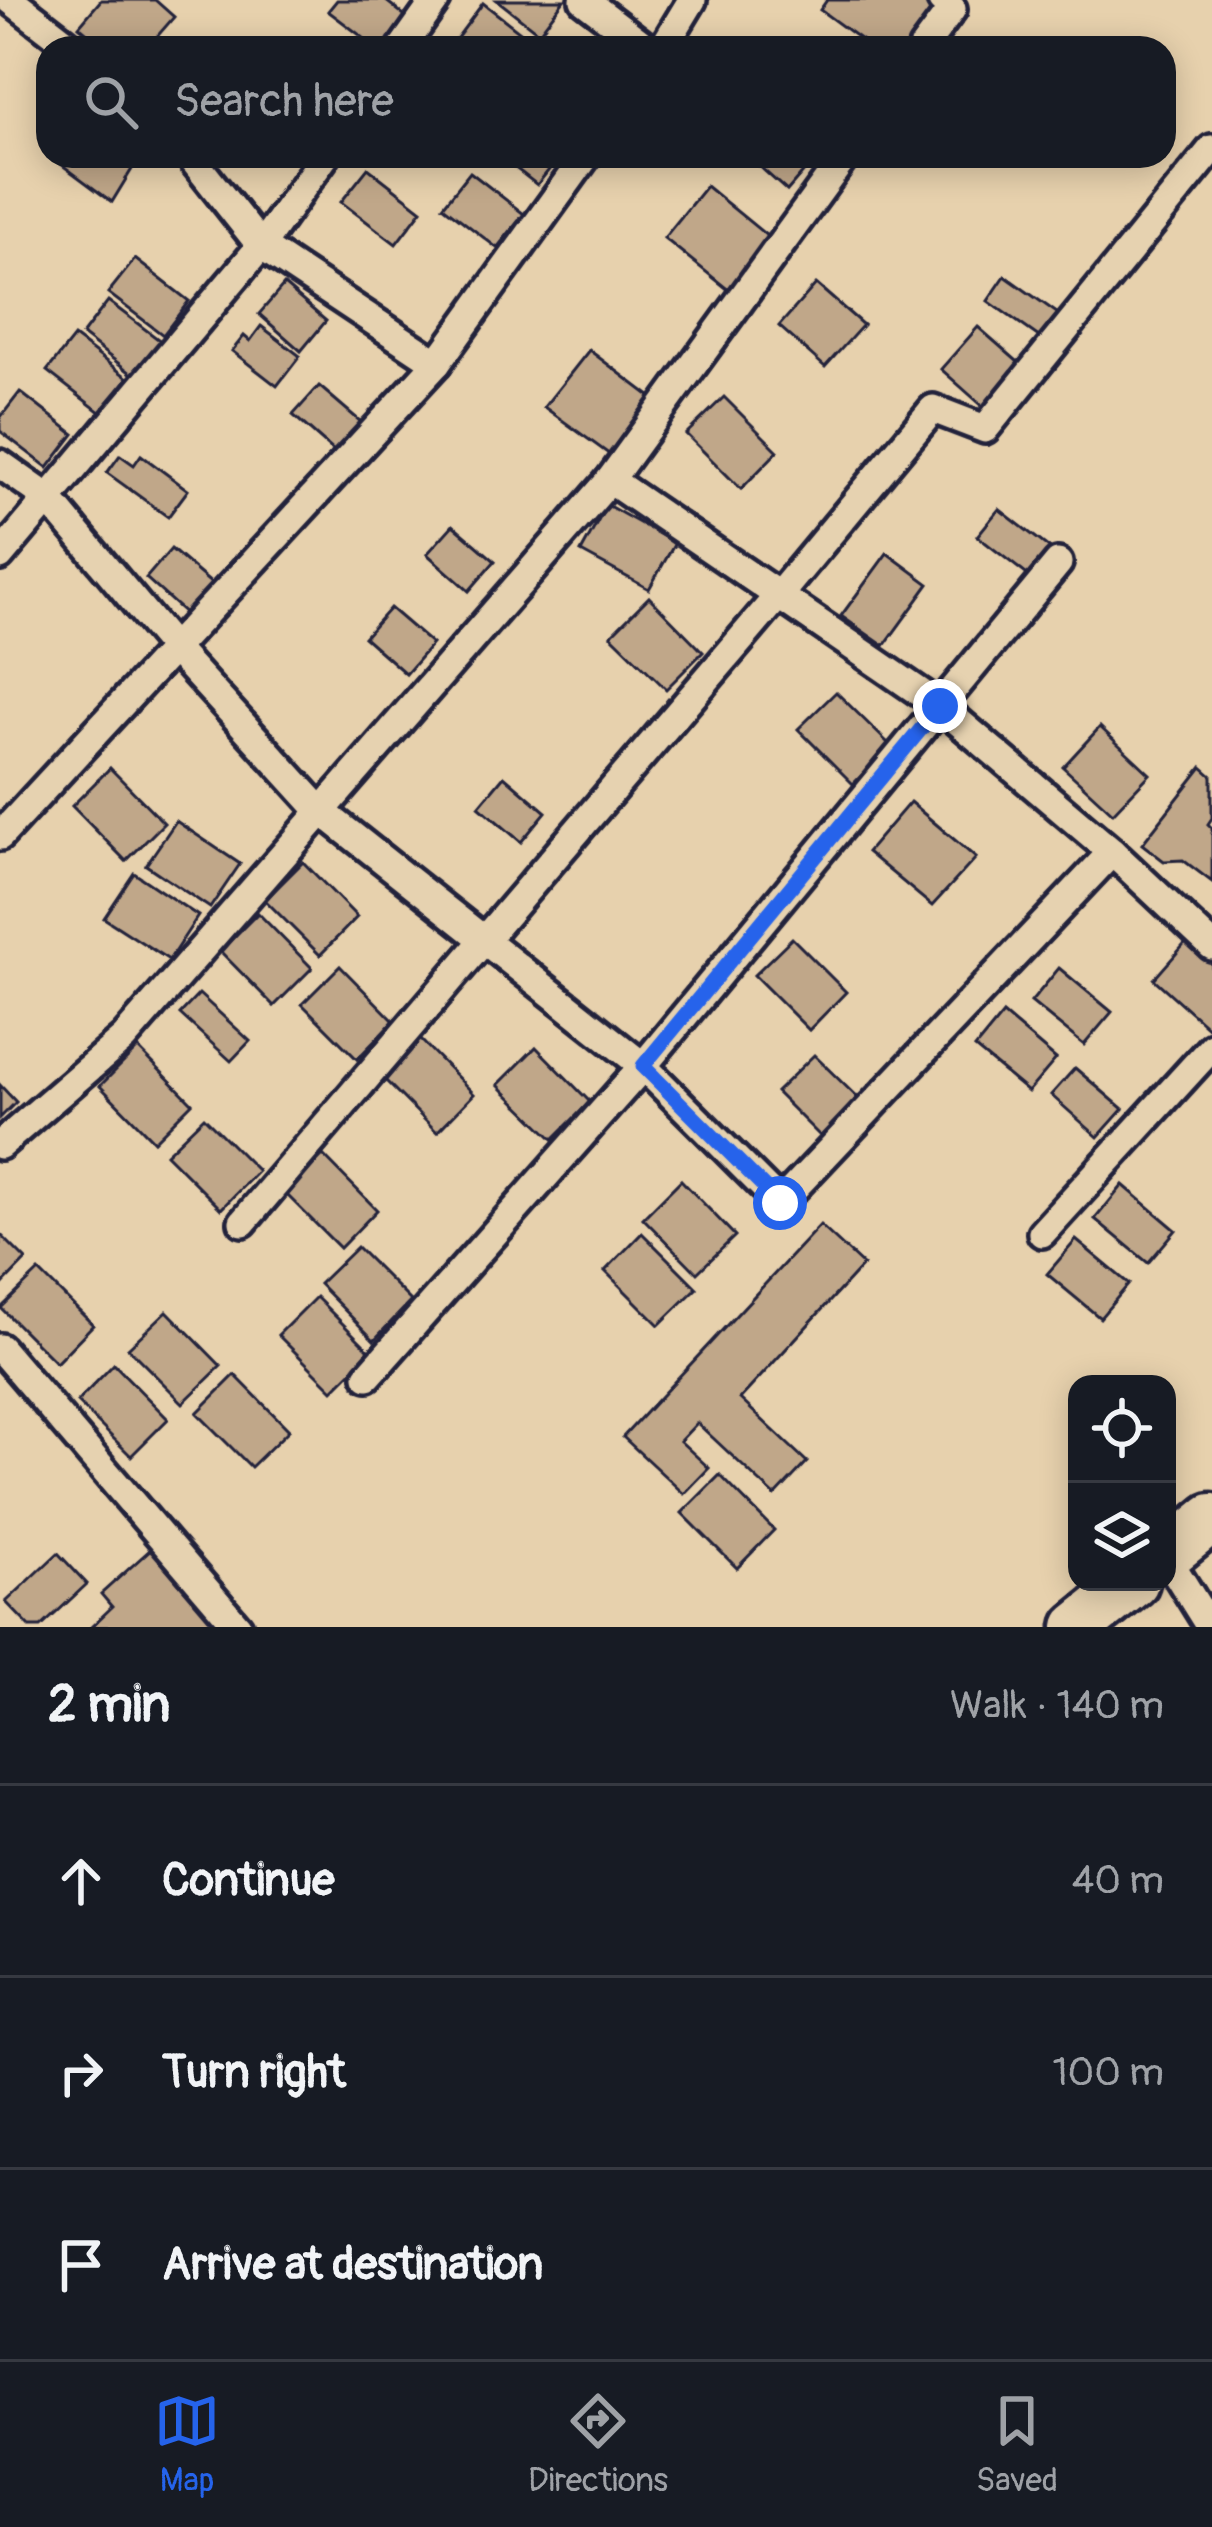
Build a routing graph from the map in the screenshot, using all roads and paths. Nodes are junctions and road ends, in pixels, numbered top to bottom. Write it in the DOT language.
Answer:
graph roads {
  1 [pos="11,0"];
  2 [pos="436,0"];
  3 [pos="584,0"];
  4 [pos="692,0"];
  5 [pos="943,0"];
  6 [pos="58,36"];
  7 [pos="410,36"];
  8 [pos="631,36"];
  9 [pos="670,36"];
  10 [pos="932,36"];
  11 [pos="1212,149"];
  12 [pos="199,168"];
  13 [pos="316,168"];
  14 [pos="577,168"];
  15 [pos="835,168"];
  16 [pos="261,246"];
  17 [pos="436,363"];
  18 [pos="0,464"];
  19 [pos="610,479"];
  20 [pos="48,498"];
  21 [pos="0,556"];
  22 [pos="1058,563"];
  23 [pos="778,596"];
  24 [pos="175,650"];
  25 [pos="940,706"];
  26 [pos="320,810"];
  27 [pos="0,836"];
  28 [pos="1112,852"];
  29 [pos="484,940"];
  30 [pos="1212,946"];
  31 [pos="1212,1047"];
  32 [pos="643,1066"];
  33 [pos="0,1145"];
  34 [pos="243,1222"];
  35 [pos="1042,1233"];
  36 [pos="0,1348"];
  37 [pos="368,1376"];
  38 [pos="1212,1518"];
  39 [pos="1176,1549"];
  40 [pos="1176,1572"];
  41 [pos="1123,1591"];
  42 [pos="238,1627"];
  43 [pos="1078,1627"];
  44 [pos="1210,1627"];
  1 -- 6 [label="street"];
  2 -- 7 [label="street"];
  3 -- 8 [label="street"];
  4 -- 9 [label="street"];
  5 -- 10 [label="street"];
  11 -- 23 [label="street"];
  12 -- 16 [label="street"];
  13 -- 16 [label="street"];
  14 -- 17 [label="street"];
  15 -- 19 [label="street"];
  16 -- 17 [label="street"];
  16 -- 20 [label="street"];
  17 -- 24 [label="street"];
  18 -- 20 [label="street"];
  19 -- 23 [label="street"];
  19 -- 26 [label="street"];
  20 -- 21 [label="street"];
  20 -- 24 [label="street"];
  22 -- 25 [label="street"];
  23 -- 25 [label="street"];
  23 -- 29 [label="street"];
  24 -- 26 [label="street"];
  24 -- 27 [label="street"];
  25 -- 28 [label="street"];
  25 -- 32 [label="street"];
  26 -- 29 [label="street"];
  26 -- 33 [label="street"];
  28 -- 30 [label="street"];
  28 -- 32 [label="street"];
  29 -- 32 [label="street"];
  29 -- 34 [label="street"];
  31 -- 35 [label="street"];
  32 -- 37 [label="street"];
  36 -- 42 [label="street"];
  38 -- 39 [label="highway"];
  40 -- 44 [label="street"];
  41 -- 43 [label="highway"];
}
